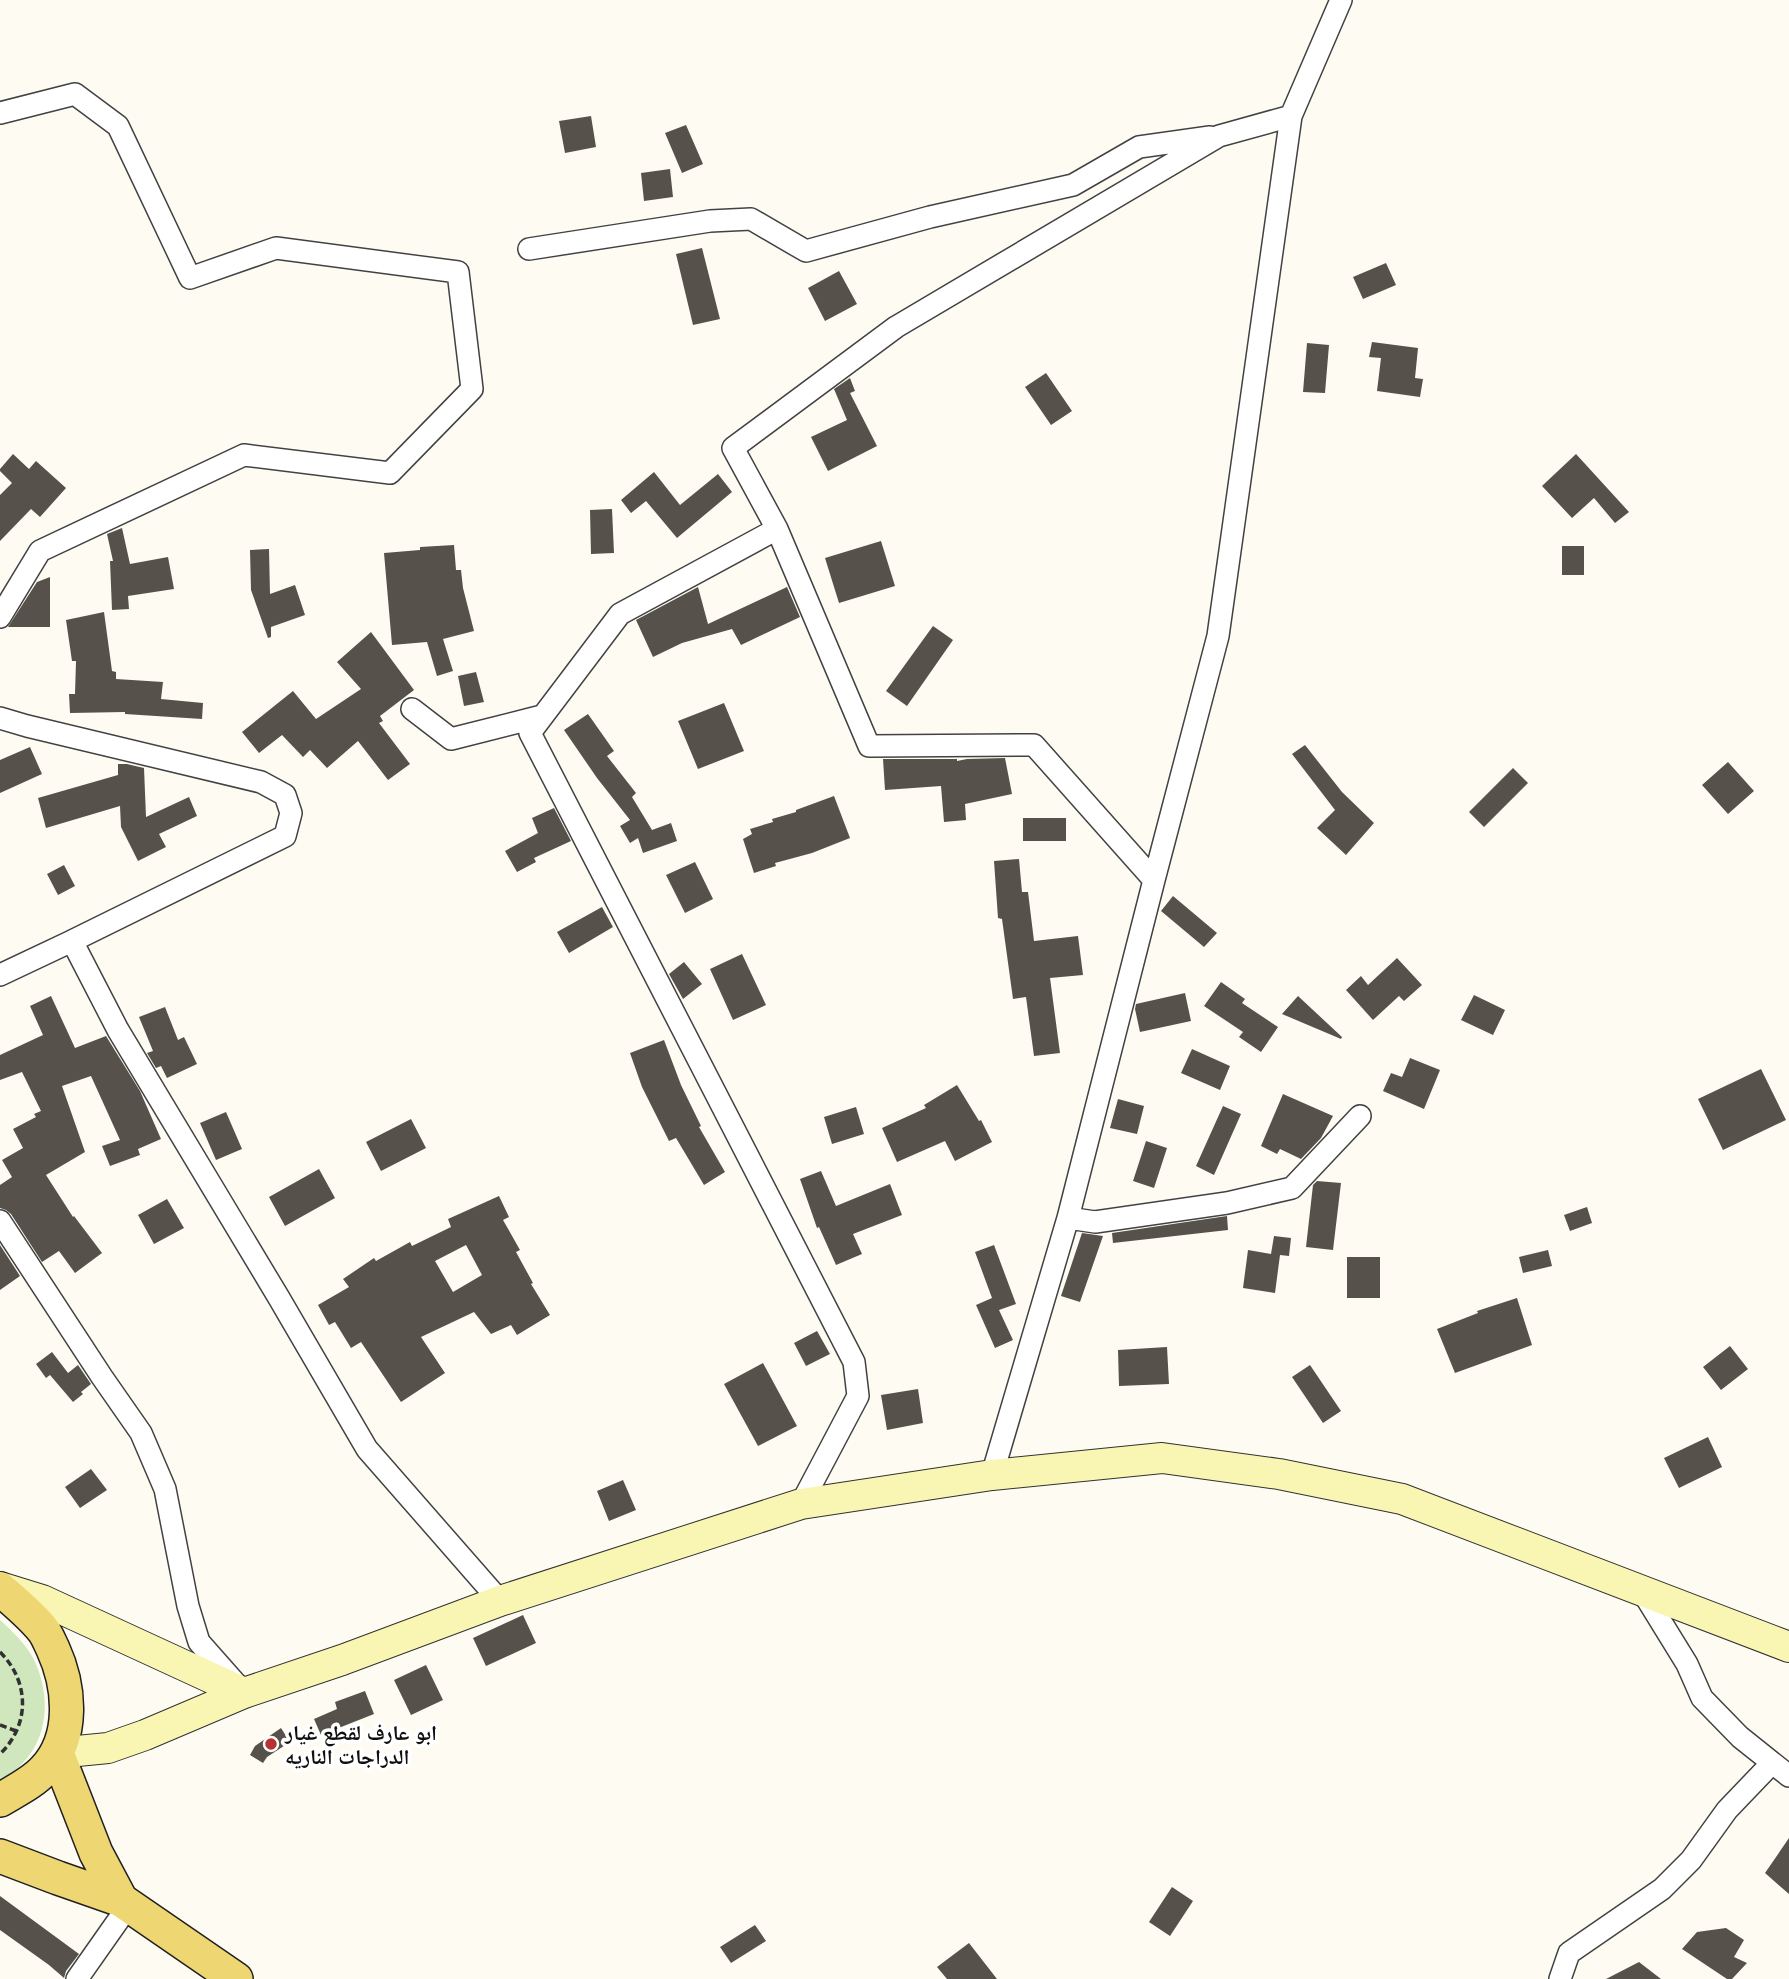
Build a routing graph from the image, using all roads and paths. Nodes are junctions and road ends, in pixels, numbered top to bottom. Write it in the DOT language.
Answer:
graph roads {
  1 [pos="1342,0"];
  2 [pos="0,113"];
  3 [pos="1291,116"];
  4 [pos="1219,136"];
  5 [pos="529,249"];
  6 [pos="777,529"];
  7 [pos="0,617"];
  8 [pos="412,709"];
  9 [pos="542,716"];
  10 [pos="0,718"];
  11 [pos="1154,880"];
  12 [pos="72,941"];
  13 [pos="0,975"];
  14 [pos="1360,1116"];
  15 [pos="1068,1218"];
  16 [pos="0,1221"];
  17 [pos="992,1475"];
  18 [pos="801,1504"];
  19 [pos="0,1588"];
  20 [pos="1642,1591"];
  21 [pos="500,1601"];
  22 [pos="1789,1647"];
  23 [pos="0,1652"];
  24 [pos="244,1693"];
  25 [pos="0,1725"];
  26 [pos="16,1731"];
  27 [pos="57,1753"];
  28 [pos="0,1755"];
  29 [pos="1781,1770"];
  30 [pos="0,1800"];
  31 [pos="0,1856"];
  32 [pos="125,1903"];
  33 [pos="77,1979"];
  34 [pos="236,1979"];
  35 [pos="1560,1979"];
  1 -- 3 [label="street"];
  2 -- 7 [label="street"];
  3 -- 4 [label="street"];
  3 -- 11 [label="street"];
  4 -- 5 [label="street"];
  4 -- 6 [label="street"];
  6 -- 9 [label="street"];
  6 -- 11 [label="street"];
  8 -- 9 [label="street"];
  9 -- 18 [label="street"];
  10 -- 12 [label="street"];
  11 -- 15 [label="street"];
  12 -- 13 [label="street"];
  12 -- 21 [label="street"];
  14 -- 15 [label="street"];
  15 -- 17 [label="street"];
  16 -- 24 [label="street"];
  17 -- 18 [label="street"];
  17 -- 20 [label="street"];
  18 -- 21 [label="street"];
  19 -- 24 [label="street"];
  19 -- 27 [label="main road"];
  20 -- 22 [label="street"];
  20 -- 29 [label="street"];
  21 -- 24 [label="street"];
  23 -- 26 [label="path"];
  24 -- 27 [label="street"];
  25 -- 26 [label="path"];
  26 -- 28 [label="path"];
  27 -- 30 [label="main road"];
  27 -- 32 [label="main road"];
  29 -- 35 [label="street"];
  31 -- 32 [label="main road"];
  32 -- 33 [label="street"];
  32 -- 34 [label="main road"];
}
